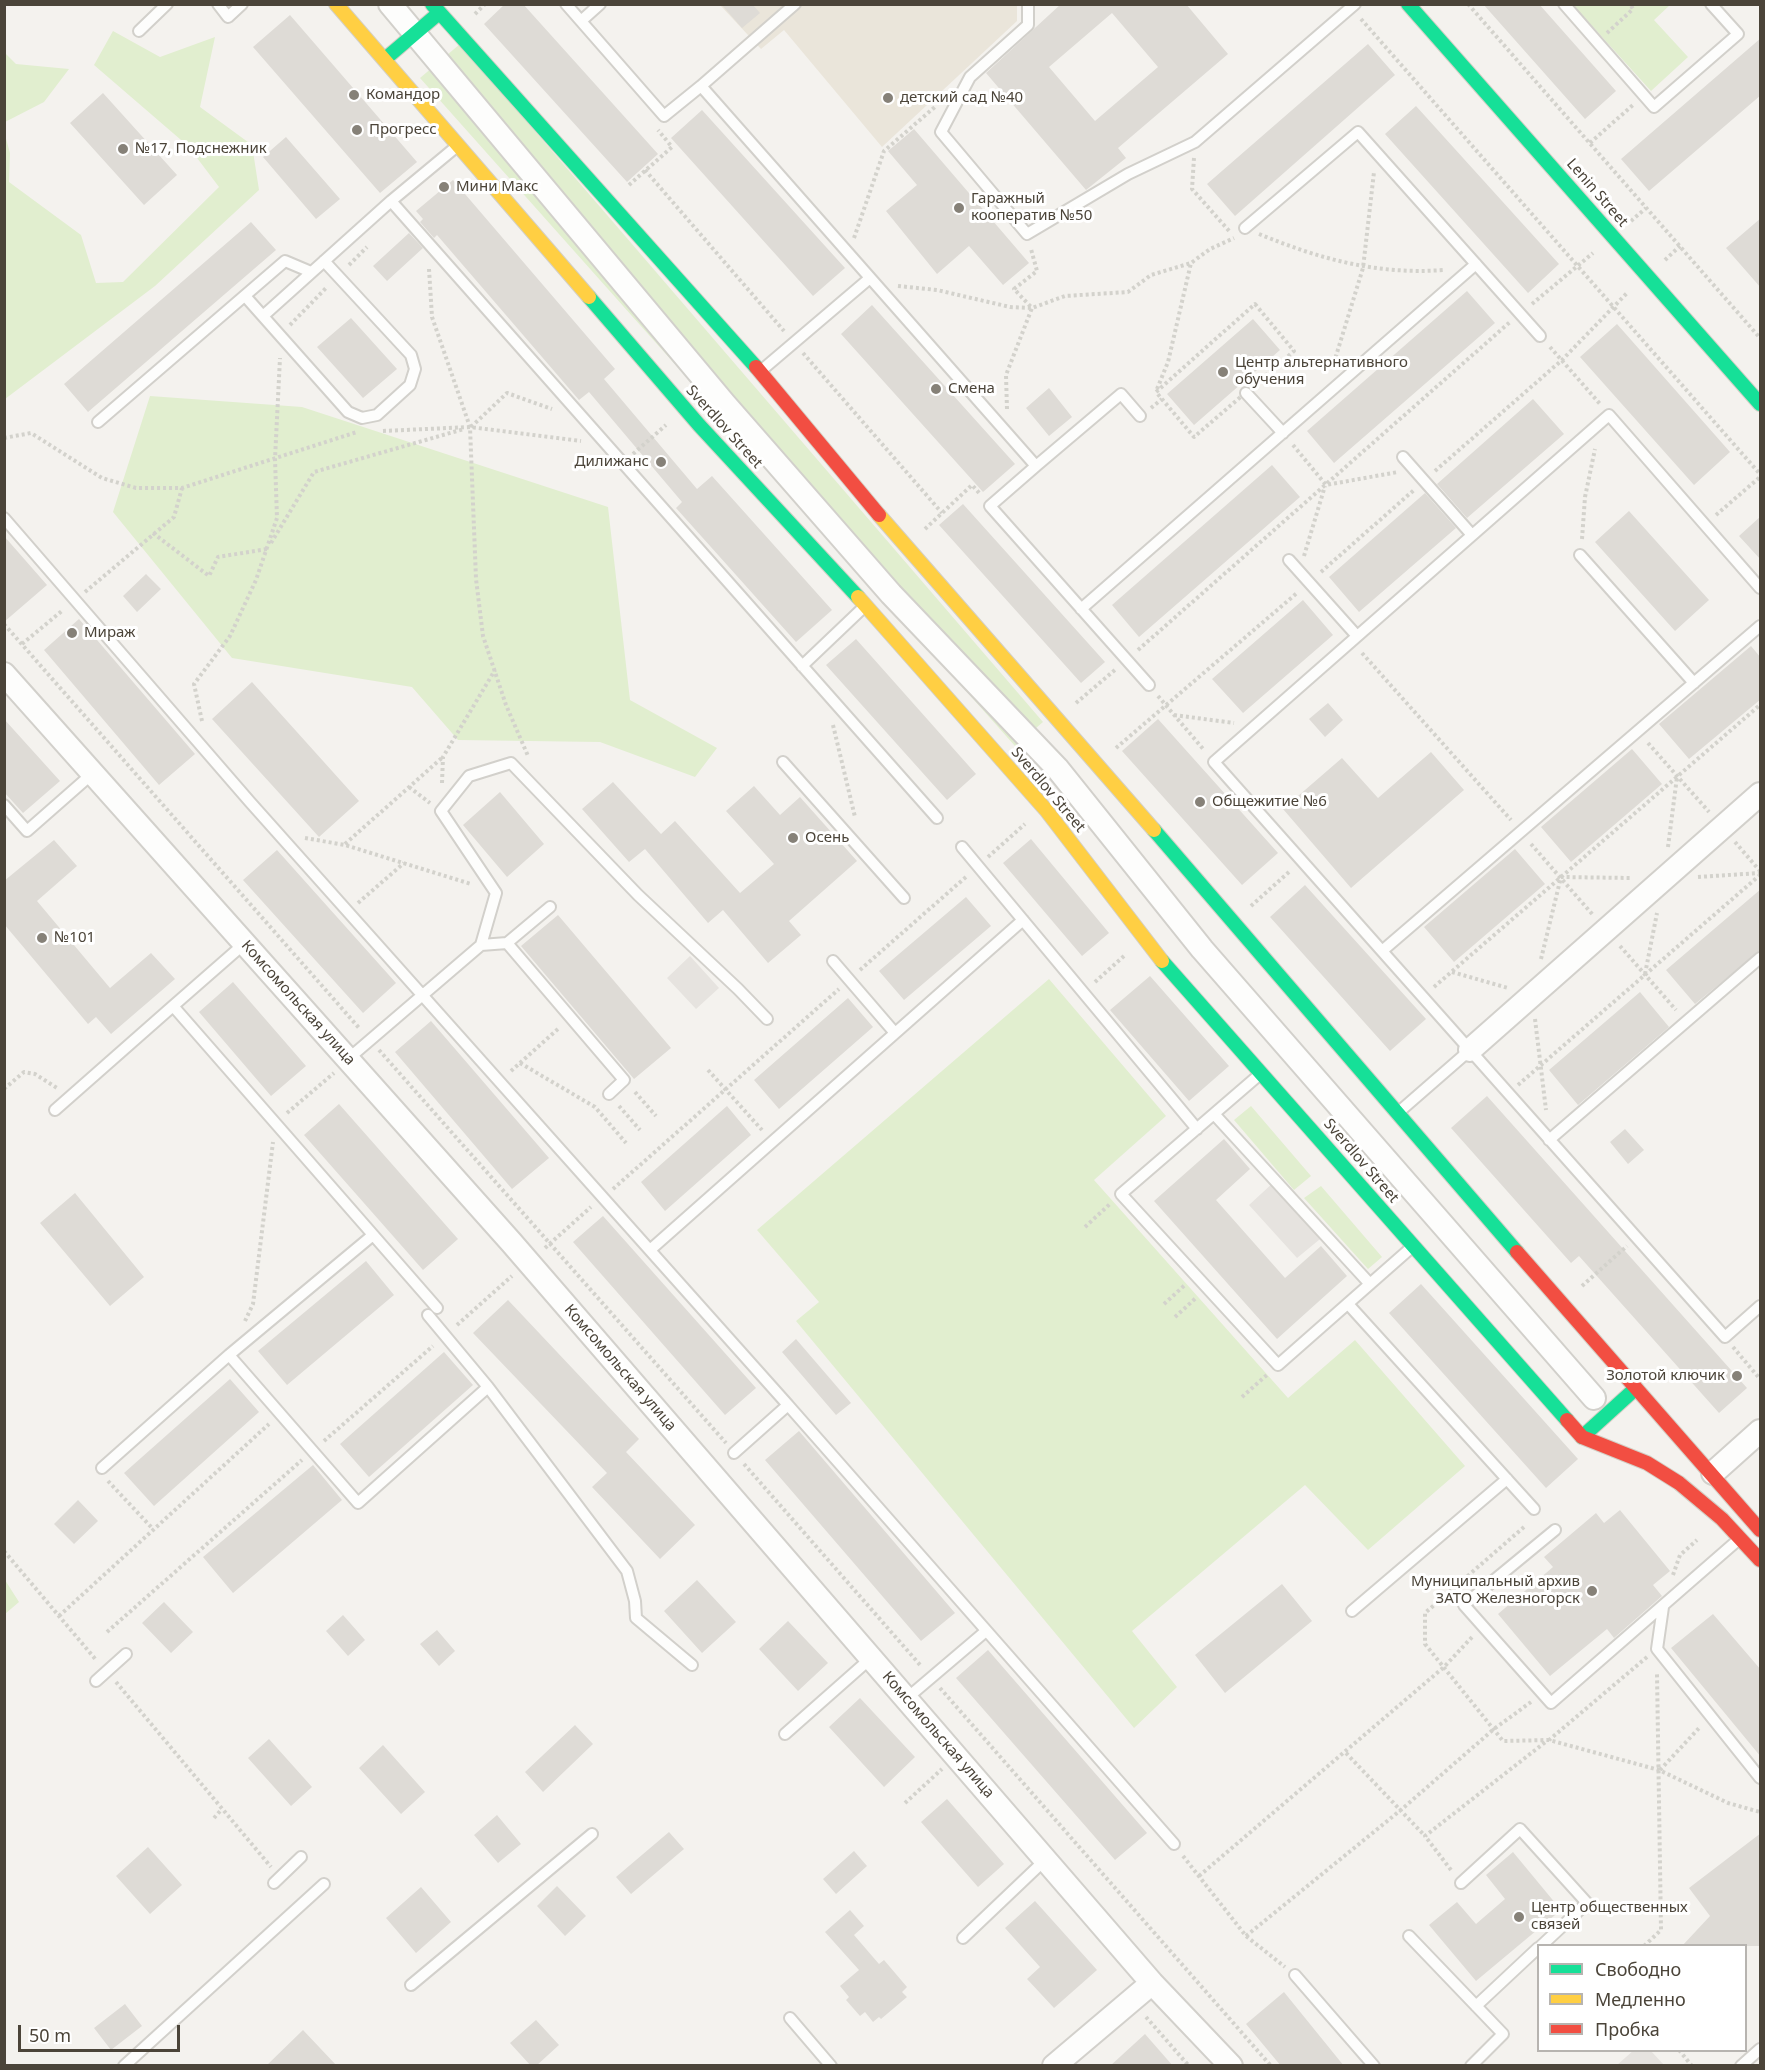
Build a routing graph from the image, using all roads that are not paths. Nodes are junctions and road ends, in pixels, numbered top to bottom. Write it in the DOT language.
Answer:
graph roads {
  1 [pos="167,4"];
  2 [pos="218,4"];
  3 [pos="242,4"];
  4 [pos="336,4"];
  5 [pos="390,4"];
  6 [pos="566,4"];
  7 [pos="600,4"];
  8 [pos="795,4"];
  9 [pos="1028,4"];
  10 [pos="1408,4"];
  11 [pos="1564,4"];
  12 [pos="1711,4"];
  13 [pos="1353,6"];
  14 [pos="439,7"];
  15 [pos="581,21"];
  16 [pos="139,31"];
  17 [pos="416,34"];
  18 [pos="385,59"];
  19 [pos="701,86"];
  20 [pos="459,145"];
  21 [pos="391,201"];
  22 [pos="1245,228"];
  23 [pos="324,261"];
  24 [pos="1476,264"];
  25 [pos="311,272"];
  26 [pos="870,278"];
  27 [pos="245,296"];
  28 [pos="263,316"];
  29 [pos="1540,336"];
  30 [pos="761,371"];
  31 [pos="1246,393"];
  32 [pos="1761,404"];
  33 [pos="1140,416"];
  34 [pos="98,422"];
  35 [pos="1282,433"];
  36 [pos="1404,457"];
  37 [pos="1036,466"];
  38 [pos="4,518"];
  39 [pos="1472,535"];
  40 [pos="1580,555"];
  41 [pos="1289,560"];
  42 [pos="1761,588"];
  43 [pos="866,605"];
  44 [pos="1081,609"];
  45 [pos="1761,626"];
  46 [pos="1354,639"];
  47 [pos="802,666"];
  48 [pos="4,674"];
  49 [pos="1694,683"];
  50 [pos="1149,685"];
  51 [pos="783,762"];
  52 [pos="93,773"];
  53 [pos="1761,794"];
  54 [pos="4,806"];
  55 [pos="937,818"];
  56 [pos="962,847"];
  57 [pos="904,898"];
  58 [pos="550,907"];
  59 [pos="1023,920"];
  60 [pos="507,943"];
  61 [pos="245,944"];
  62 [pos="481,945"];
  63 [pos="1382,951"];
  64 [pos="1761,958"];
  65 [pos="833,961"];
  66 [pos="423,994"];
  67 [pos="173,1006"];
  68 [pos="766,1019"];
  69 [pos="895,1033"];
  70 [pos="1470,1050"];
  71 [pos="341,1066"];
  72 [pos="1261,1073"];
  73 [pos="612,1098"];
  74 [pos="55,1110"];
  75 [pos="1214,1114"];
  76 [pos="1398,1114"];
  77 [pos="1197,1129"];
  78 [pos="1549,1140"];
  79 [pos="374,1235"];
  80 [pos="1413,1246"];
  81 [pos="650,1250"];
  82 [pos="1370,1284"];
  83 [pos="1348,1304"];
  84 [pos="1761,1306"];
  85 [pos="229,1355"];
  86 [pos="489,1387"];
  87 [pos="1635,1389"];
  88 [pos="1594,1398"];
  89 [pos="789,1405"];
  90 [pos="1761,1431"];
  91 [pos="1582,1437"];
  92 [pos="734,1453"];
  93 [pos="102,1468"];
  94 [pos="1713,1473"];
  95 [pos="1507,1479"];
  96 [pos="1534,1509"];
  97 [pos="1555,1530"];
  98 [pos="1761,1530"];
  99 [pos="1741,1538"];
  100 [pos="1761,1560"];
  101 [pos="1663,1607"];
  102 [pos="1352,1611"];
  103 [pos="986,1631"];
  104 [pos="126,1654"];
  105 [pos="871,1658"];
  106 [pos="692,1665"];
  107 [pos="96,1681"];
  108 [pos="906,1699"];
  109 [pos="785,1734"];
  110 [pos="1761,1778"];
  111 [pos="592,1834"];
  112 [pos="1174,1844"];
  113 [pos="301,1857"];
  114 [pos="1045,1860"];
  115 [pos="277,1880"];
  116 [pos="1461,1883"];
  117 [pos="324,1884"];
  118 [pos="1409,1936"];
  119 [pos="963,1938"];
  120 [pos="1543,1944"];
  121 [pos="1537,1950"];
  122 [pos="1295,1975"];
  123 [pos="1152,1983"];
  124 [pos="411,1985"];
  125 [pos="1476,2006"];
  126 [pos="790,2018"];
  127 [pos="1761,2049"];
  128 [pos="124,2066"];
  129 [pos="831,2066"];
  130 [pos="1054,2066"];
  131 [pos="1231,2066"];
  132 [pos="1374,2066"];
  133 [pos="1471,2066"];
  134 [pos="1742,2066"];
  1 -- 16 [label="lane"];
  2 -- 3 [label="lane"];
  4 -- 18 [label="street, Sverdlov Street"];
  5 -- 17 [label="street"];
  6 -- 15 [label="lane"];
  7 -- 15 [label="lane"];
  8 -- 19 [label="lane"];
  9 -- 13 [label="lane"];
  10 -- 32 [label="street, Lenin Street"];
  11 -- 12 [label="lane"];
  14 -- 17 [label="street"];
  14 -- 30 [label="street"];
  15 -- 19 [label="lane"];
  17 -- 18 [label="street"];
  17 -- 88 [label="street"];
  18 -- 20 [label="street, Sverdlov Street"];
  19 -- 26 [label="lane"];
  20 -- 21 [label="lane"];
  20 -- 43 [label="street, Sverdlov Street"];
  21 -- 23 [label="lane"];
  21 -- 47 [label="lane"];
  22 -- 24 [label="lane"];
  23 -- 25 [label="lane"];
  23 -- 28 [label="lane"];
  24 -- 29 [label="lane"];
  24 -- 35 [label="lane"];
  25 -- 27 [label="lane"];
  25 -- 28 [label="lane"];
  26 -- 30 [label="lane"];
  26 -- 37 [label="lane"];
  27 -- 28 [label="lane"];
  27 -- 34 [label="lane"];
  30 -- 76 [label="street"];
  31 -- 35 [label="lane"];
  33 -- 37 [label="lane"];
  35 -- 44 [label="lane"];
  36 -- 39 [label="lane"];
  37 -- 44 [label="lane"];
  38 -- 66 [label="lane"];
  39 -- 42 [label="lane"];
  39 -- 46 [label="lane"];
  40 -- 49 [label="lane"];
  41 -- 46 [label="lane"];
  43 -- 47 [label="lane"];
  43 -- 72 [label="street, Sverdlov Street"];
  44 -- 50 [label="lane"];
  45 -- 49 [label="lane"];
  46 -- 63 [label="lane"];
  47 -- 55 [label="lane"];
  48 -- 52 [label="street, Комсомольская улица"];
  49 -- 63 [label="lane"];
  51 -- 57 [label="lane"];
  52 -- 54 [label="lane"];
  52 -- 61 [label="street, Комсомольская улица"];
  53 -- 70 [label="street"];
  56 -- 59 [label="lane"];
  58 -- 60 [label="lane"];
  59 -- 69 [label="lane"];
  59 -- 77 [label="lane"];
  60 -- 62 [label="lane"];
  60 -- 73 [label="lane"];
  61 -- 67 [label="lane"];
  61 -- 71 [label="street, Комсомольская улица"];
  62 -- 66 [label="lane"];
  62 -- 68 [label="lane"];
  63 -- 70 [label="lane"];
  64 -- 78 [label="lane"];
  65 -- 69 [label="lane"];
  66 -- 71 [label="lane"];
  66 -- 81 [label="lane"];
  67 -- 74 [label="lane"];
  67 -- 79 [label="lane"];
  69 -- 81 [label="lane"];
  70 -- 76 [label="lane"];
  70 -- 78 [label="lane"];
  71 -- 105 [label="street, Комсомольская улица"];
  72 -- 75 [label="lane"];
  72 -- 80 [label="street, Sverdlov Street"];
  75 -- 77 [label="lane"];
  75 -- 82 [label="lane"];
  76 -- 87 [label="street"];
  77 -- 83 [label="lane"];
  78 -- 84 [label="lane"];
  79 -- 85 [label="lane"];
  79 -- 86 [label="lane"];
  80 -- 82 [label="lane"];
  80 -- 91 [label="street, Sverdlov Street"];
  81 -- 89 [label="lane"];
  82 -- 83 [label="lane"];
  83 -- 95 [label="lane"];
  85 -- 86 [label="lane"];
  85 -- 93 [label="lane"];
  86 -- 106 [label="lane"];
  87 -- 91 [label="street"];
  87 -- 94 [label="street"];
  89 -- 92 [label="lane"];
  89 -- 103 [label="lane"];
  90 -- 94 [label="street"];
  91 -- 99 [label="street, Sverdlov Street"];
  94 -- 98 [label="street"];
  95 -- 96 [label="lane"];
  95 -- 102 [label="lane"];
  97 -- 101 [label="lane"];
  99 -- 100 [label="street, Sverdlov Street"];
  99 -- 101 [label="lane"];
  101 -- 110 [label="lane"];
  103 -- 108 [label="lane"];
  103 -- 112 [label="lane"];
  104 -- 107 [label="lane"];
  105 -- 108 [label="street, Комсомольская улица"];
  105 -- 109 [label="lane"];
  108 -- 114 [label="street, Комсомольская улица"];
  111 -- 124 [label="lane"];
  113 -- 115 [label="lane"];
  114 -- 119 [label="lane"];
  114 -- 123 [label="street, Комсомольская улица"];
  116 -- 120 [label="lane"];
  117 -- 128 [label="lane"];
  118 -- 125 [label="lane"];
  121 -- 125 [label="lane"];
  122 -- 132 [label="lane"];
  123 -- 130 [label="street"];
  123 -- 131 [label="street, Комсомольская улица"];
  125 -- 133 [label="lane"];
  126 -- 129 [label="lane"];
  127 -- 134 [label="lane"];
}
